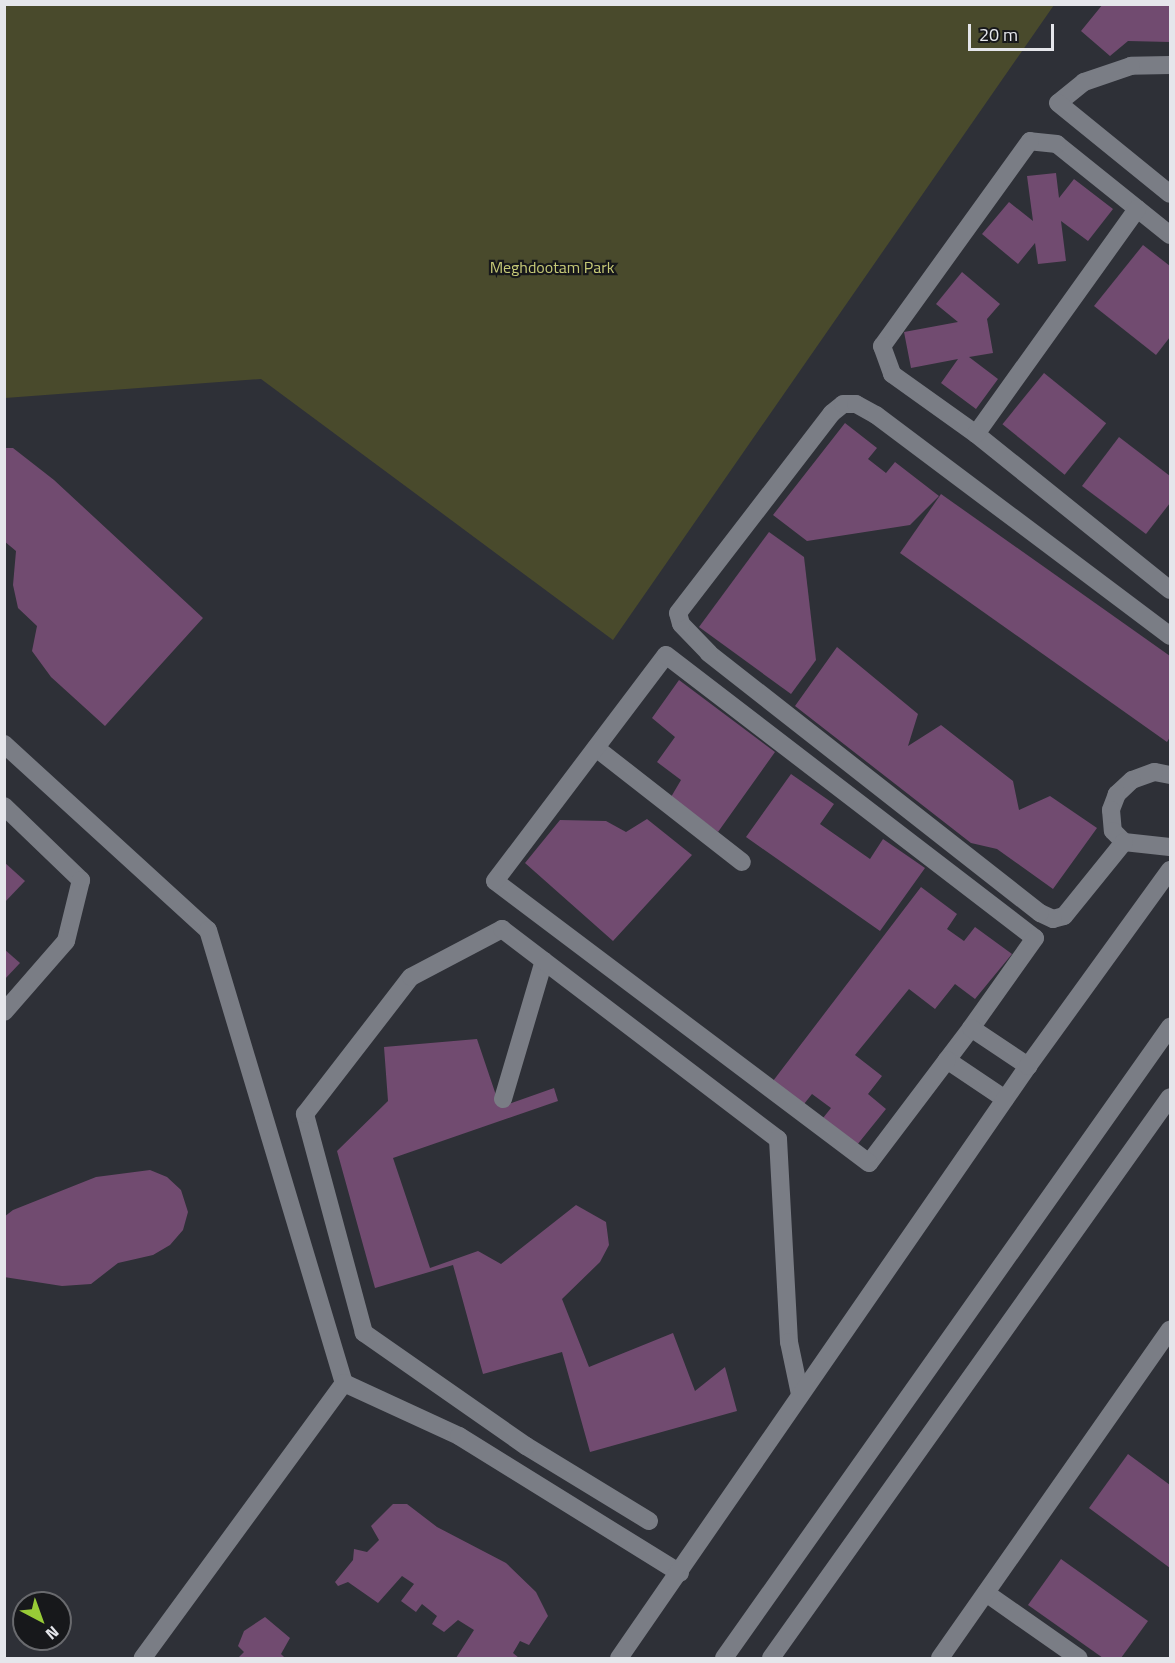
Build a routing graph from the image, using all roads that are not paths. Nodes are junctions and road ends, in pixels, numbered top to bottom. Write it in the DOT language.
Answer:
graph roads {
  1 [pos="1170,65"];
  2 [pos="1170,194"];
  3 [pos="1137,209"];
  4 [pos="1170,235"];
  5 [pos="976,434"];
  6 [pos="1170,590"];
  7 [pos="1170,636"];
  8 [pos="4,744"];
  9 [pos="596,748"];
  10 [pos="1170,775"];
  11 [pos="4,806"];
  12 [pos="1124,842"];
  13 [pos="1170,848"];
  14 [pos="742,862"];
  15 [pos="1170,870"];
  16 [pos="543,961"];
  17 [pos="4,1012"];
  18 [pos="1170,1027"];
  19 [pos="971,1028"];
  20 [pos="947,1060"];
  21 [pos="1028,1066"];
  22 [pos="1170,1097"];
  23 [pos="503,1099"];
  24 [pos="1005,1099"];
  25 [pos="1170,1329"];
  26 [pos="344,1383"];
  27 [pos="800,1394"];
  28 [pos="649,1521"];
  29 [pos="680,1573"];
  30 [pos="986,1593"];
  31 [pos="143,1659"];
  32 [pos="619,1659"];
  33 [pos="724,1659"];
  34 [pos="771,1659"];
  35 [pos="940,1659"];
  36 [pos="1079,1659"];
  1 -- 2 [label="street"];
  3 -- 4 [label="street"];
  3 -- 5 [label="street"];
  3 -- 5 [label="street"];
  5 -- 6 [label="street"];
  7 -- 12 [label="street"];
  8 -- 26 [label="street"];
  9 -- 14 [label="street"];
  9 -- 19 [label="street"];
  9 -- 20 [label="street"];
  10 -- 12 [label="street"];
  11 -- 17 [label="street"];
  12 -- 13 [label="street"];
  15 -- 21 [label="street"];
  16 -- 23 [label="street"];
  16 -- 27 [label="street"];
  16 -- 28 [label="street"];
  18 -- 33 [label="street"];
  19 -- 20 [label="street"];
  19 -- 21 [label="street"];
  20 -- 24 [label="street"];
  21 -- 24 [label="street"];
  22 -- 34 [label="street"];
  24 -- 27 [label="street"];
  25 -- 30 [label="street"];
  26 -- 29 [label="street"];
  26 -- 31 [label="street"];
  27 -- 29 [label="street"];
  29 -- 32 [label="street"];
  30 -- 35 [label="street"];
  30 -- 36 [label="street"];
}
